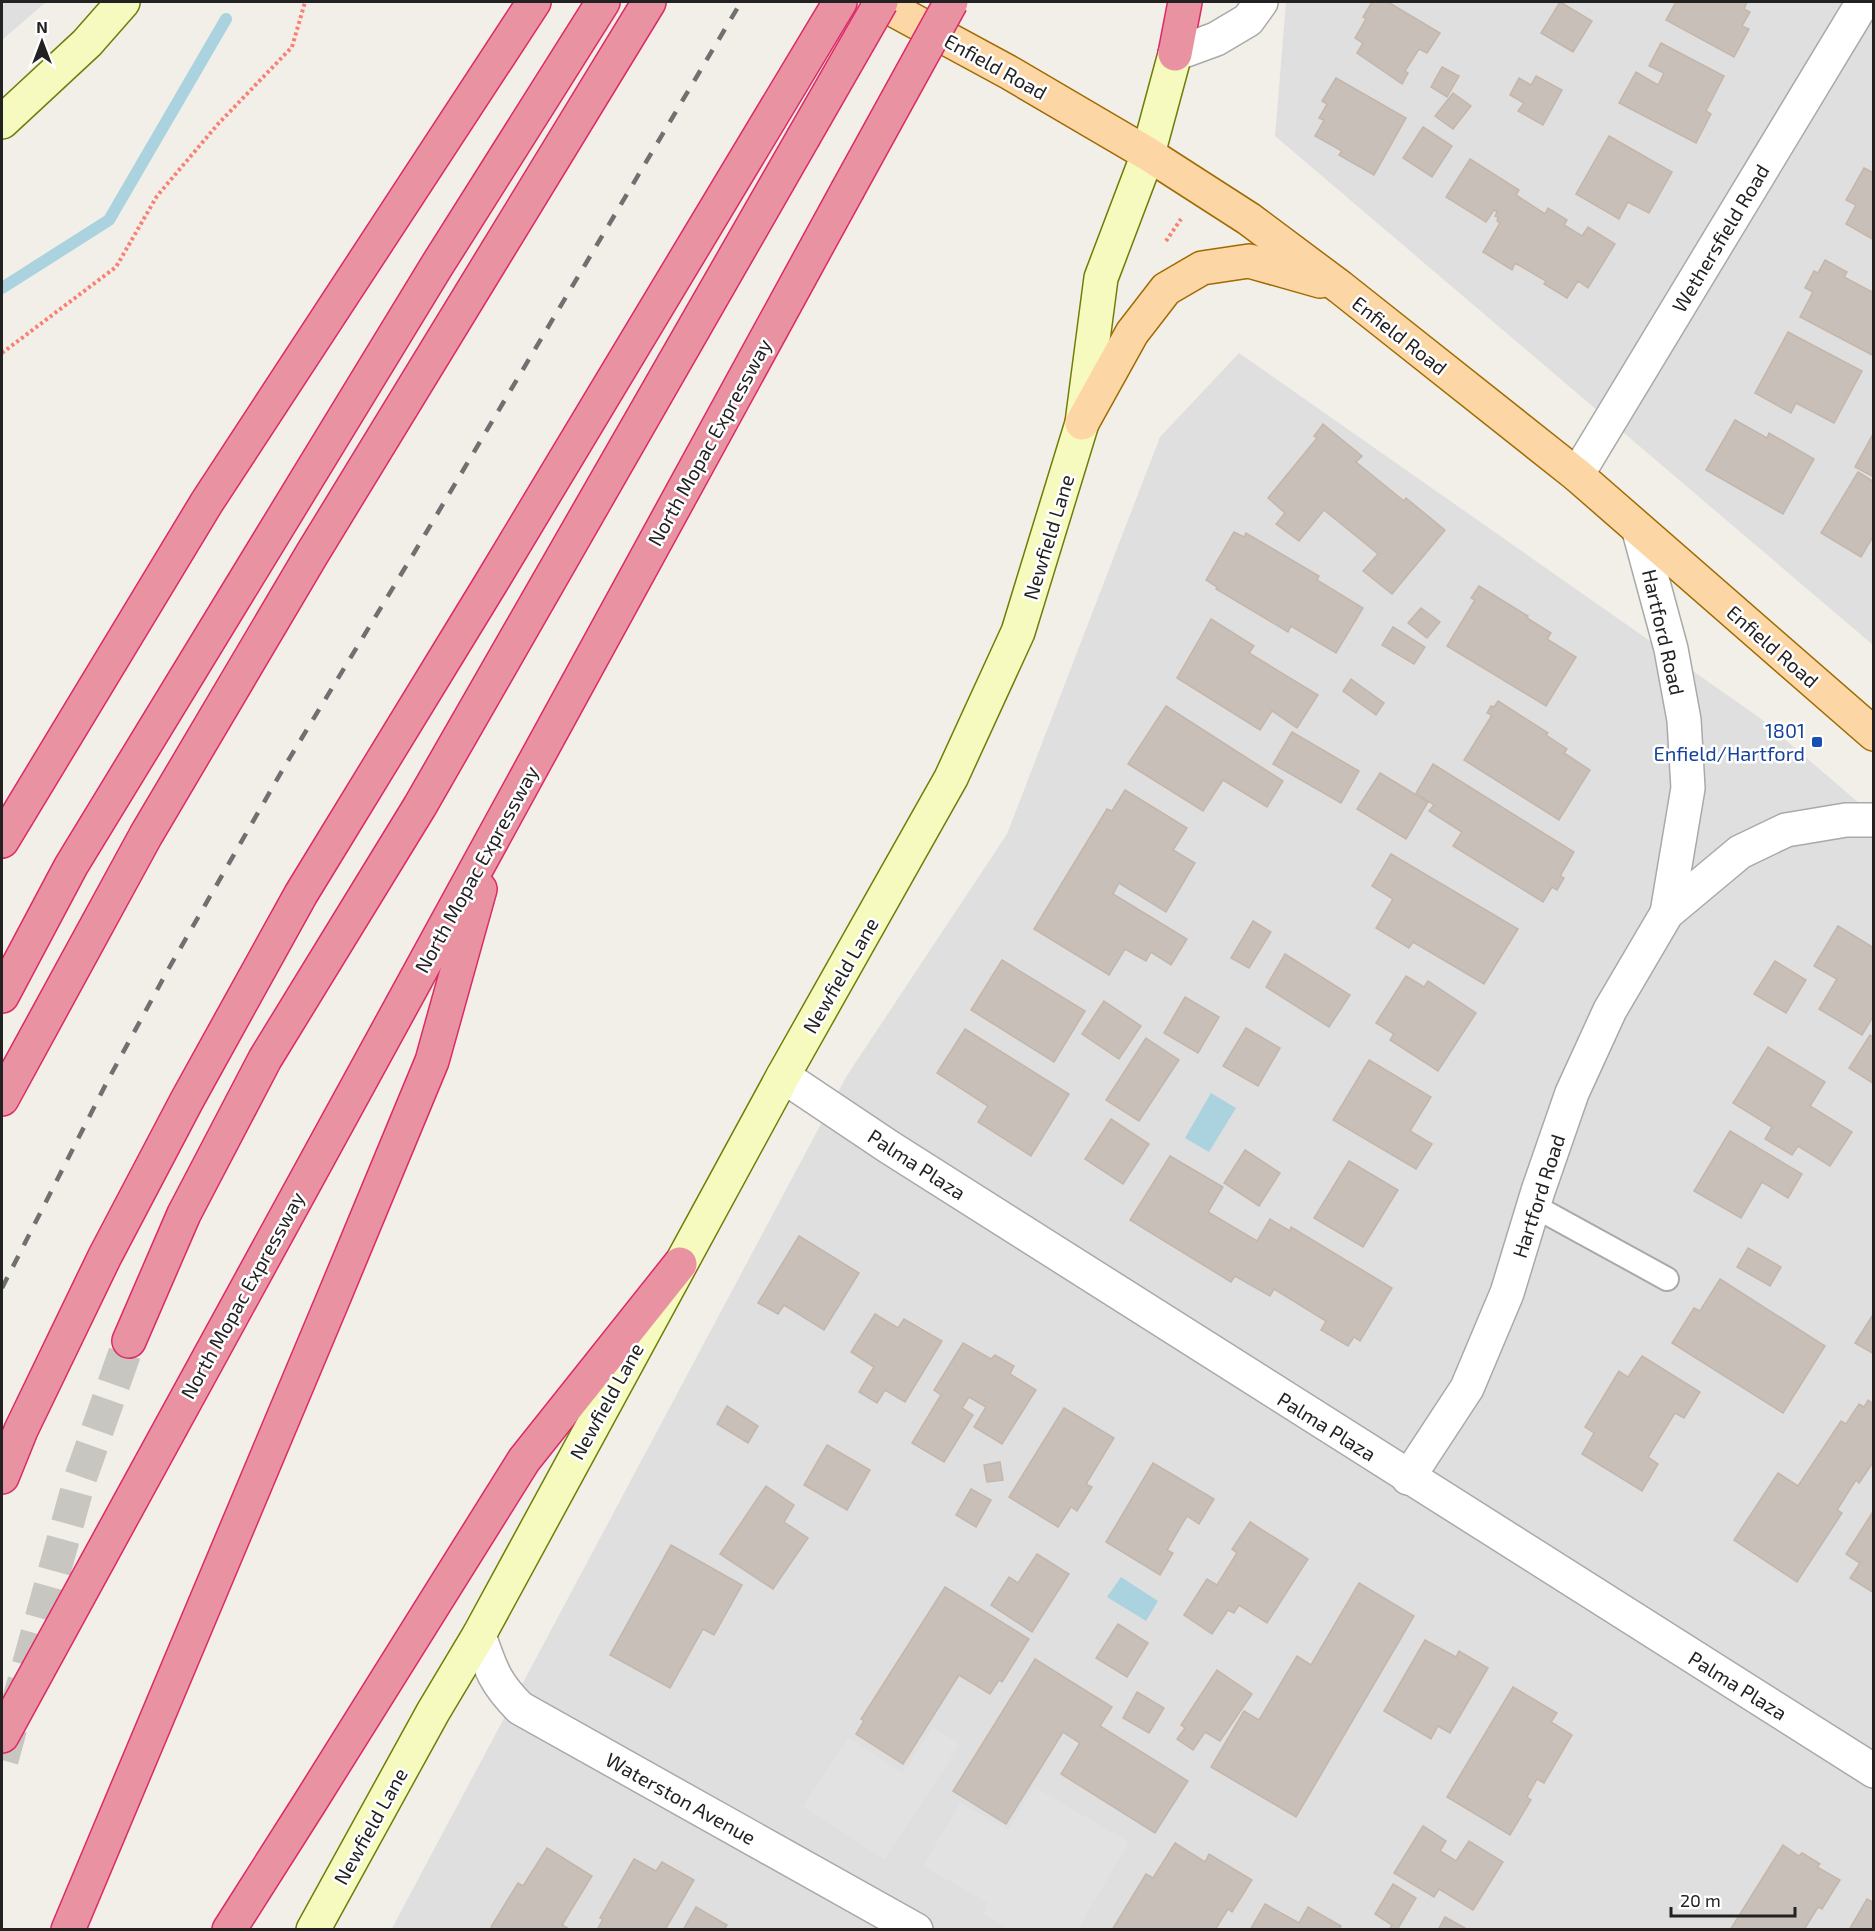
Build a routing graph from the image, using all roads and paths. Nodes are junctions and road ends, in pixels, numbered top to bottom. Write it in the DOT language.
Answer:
graph roads {
  1 [pos="123,2"];
  2 [pos="305,2"];
  3 [pos="603,2"];
  4 [pos="649,2"];
  5 [pos="840,2"];
  6 [pos="880,2"];
  7 [pos="951,2"];
  8 [pos="1185,2"];
  9 [pos="1261,2"];
  10 [pos="1863,2"];
  11 [pos="530,8"];
  12 [pos="1175,54"];
  13 [pos="2,122"];
  14 [pos="1148,154"];
  15 [pos="1182,218"];
  16 [pos="1166,241"];
  17 [pos="1340,287"];
  18 [pos="2,353"];
  19 [pos="1082,423"];
  20 [pos="1577,475"];
  21 [pos="1639,531"];
  22 [pos="1874,734"];
  23 [pos="1874,820"];
  24 [pos="495,835"];
  25 [pos="2,842"];
  26 [pos="1667,913"];
  27 [pos="2,996"];
  28 [pos="783,1076"];
  29 [pos="2,1099"];
  30 [pos="1534,1206"];
  31 [pos="680,1264"];
  32 [pos="1667,1279"];
  33 [pos="129,1341"];
  34 [pos="2,1477"];
  35 [pos="1408,1478"];
  36 [pos="479,1635"];
  37 [pos="2,1737"];
  38 [pos="1874,1771"];
  39 [pos="68,1929"];
  40 [pos="229,1929"];
  41 [pos="313,1929"];
  42 [pos="916,1929"];
  1 -- 13 [label="main road"];
  2 -- 18 [label="path"];
  3 -- 27 [label="highway"];
  4 -- 29 [label="highway"];
  5 -- 34 [label="highway"];
  6 -- 14 [label="main road, Enfield Road"];
  6 -- 33 [label="highway, bridge"];
  7 -- 24 [label="highway, North Mopac Expressway, bridge"];
  8 -- 12 [label="highway"];
  9 -- 12 [label="street"];
  10 -- 20 [label="street, Wethersfield Road"];
  11 -- 25 [label="highway"];
  12 -- 14 [label="main road, Newfield Lane"];
  14 -- 17 [label="main road, Enfield Road"];
  14 -- 19 [label="main road, Newfield Lane"];
  15 -- 16 [label="path"];
  17 -- 19 [label="main road"];
  17 -- 20 [label="main road, Enfield Road"];
  19 -- 28 [label="main road, Newfield Lane"];
  20 -- 21 [label="main road, Enfield Road"];
  21 -- 22 [label="main road, Enfield Road"];
  21 -- 26 [label="street, Hartford Road"];
  23 -- 26 [label="street, Hartford Road"];
  24 -- 37 [label="highway, North Mopac Expressway"];
  24 -- 39 [label="highway"];
  26 -- 30 [label="street, Hartford Road"];
  28 -- 31 [label="main road, Newfield Lane"];
  28 -- 35 [label="street, Palma Plaza"];
  30 -- 32 [label="lane"];
  30 -- 35 [label="street, Hartford Road"];
  31 -- 36 [label="main road, Newfield Lane"];
  31 -- 40 [label="highway"];
  35 -- 38 [label="street, Palma Plaza"];
  36 -- 41 [label="main road, Newfield Lane"];
  36 -- 42 [label="street, Waterston Avenue"];
}
